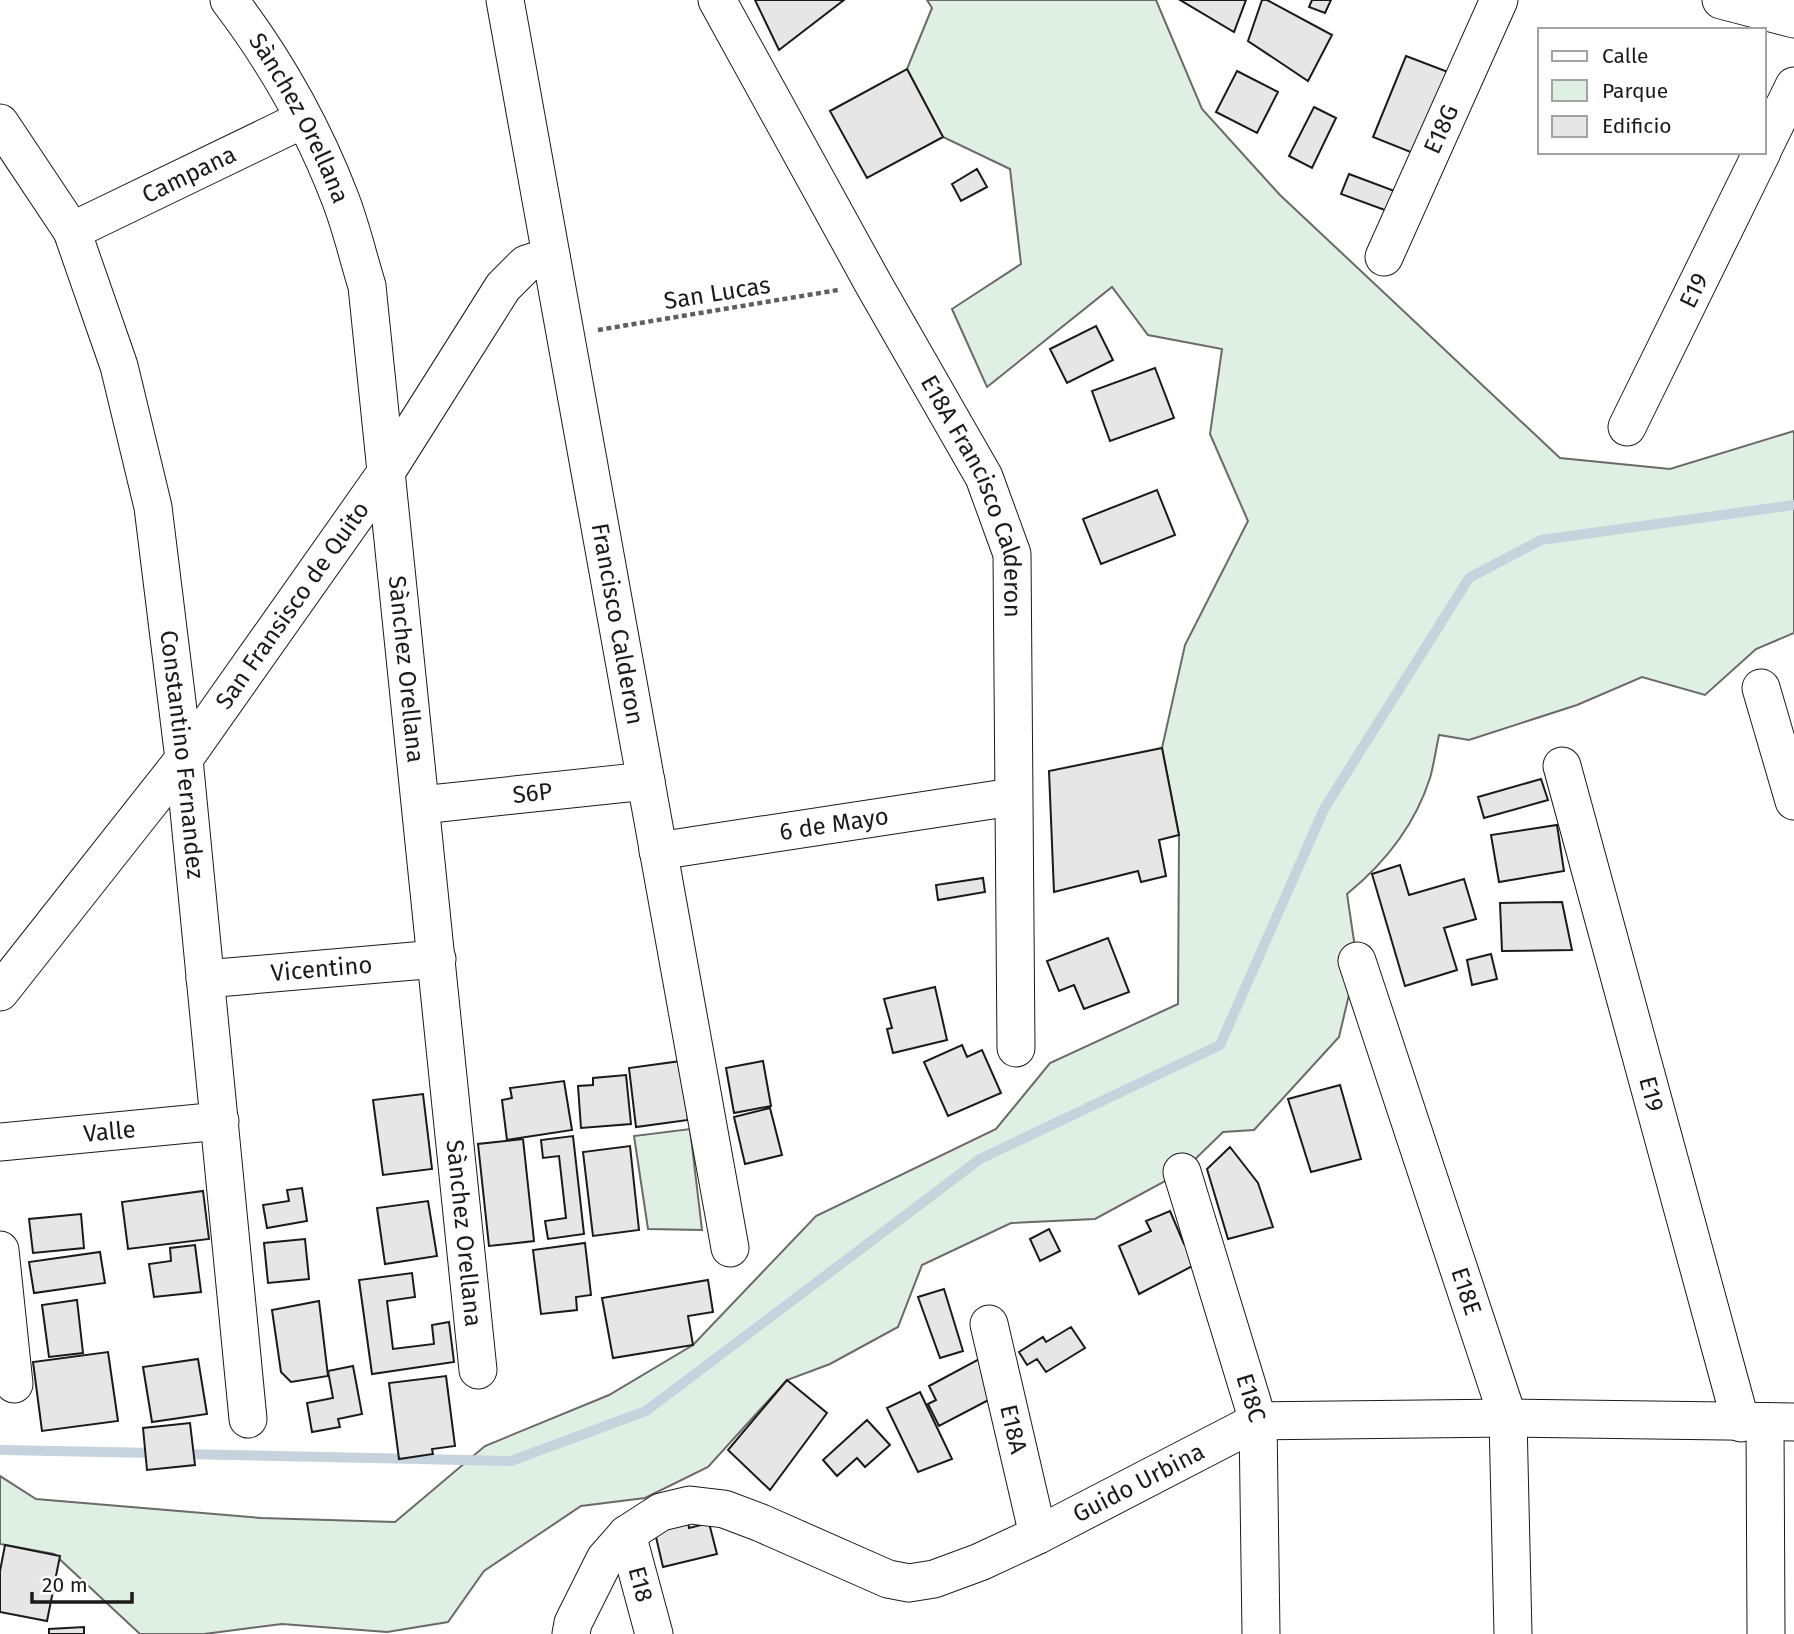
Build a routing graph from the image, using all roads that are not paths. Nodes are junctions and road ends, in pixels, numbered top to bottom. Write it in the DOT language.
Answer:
graph roads {
  1 [pos="229,0"];
  2 [pos="505,0"];
  3 [pos="718,0"];
  4 [pos="1499,0"];
  5 [pos="1721,0"];
  6 [pos="1794,19"];
  7 [pos="1794,86"];
  8 [pos="304,119"];
  9 [pos="0,123"];
  10 [pos="1766,143"];
  11 [pos="1761,154"];
  12 [pos="72,231"];
  13 [pos="551,256"];
  14 [pos="1384,257"];
  15 [pos="1628,427"];
  16 [pos="385,474"];
  17 [pos="1760,688"];
  18 [pos="184,759"];
  19 [pos="1562,766"];
  20 [pos="646,781"];
  21 [pos="1012,797"];
  22 [pos="1794,801"];
  23 [pos="421,804"];
  24 [pos="659,851"];
  25 [pos="437,959"];
  26 [pos="1357,961"];
  27 [pos="205,979"];
  28 [pos="0,992"];
  29 [pos="1016,1048"];
  30 [pos="220,1121"];
  31 [pos="0,1142"];
  32 [pos="1182,1172"];
  33 [pos="730,1248"];
  34 [pos="0,1250"];
  35 [pos="989,1324"];
  36 [pos="478,1370"];
  37 [pos="14,1384"];
  38 [pos="1508,1418"];
  39 [pos="248,1419"];
  40 [pos="1258,1421"];
  41 [pos="1767,1422"];
  42 [pos="627,1534"];
  43 [pos="1038,1535"];
  44 [pos="571,1634"];
  45 [pos="654,1634"];
  46 [pos="1261,1634"];
  47 [pos="1513,1634"];
  48 [pos="1766,1634"];
  1 -- 8 [label="street, Sànchez Orellana"];
  2 -- 13 [label="street, Francisco Calderon"];
  3 -- 21 [label="street, E18A Francisco Calderon"];
  4 -- 14 [label="street, E18G"];
  5 -- 6 [label="street"];
  7 -- 10 [label="street"];
  8 -- 12 [label="street, Campana"];
  8 -- 16 [label="street, Sànchez Orellana"];
  9 -- 12 [label="street, Constantino Fernandez"];
  11 -- 15 [label="street, E19"];
  12 -- 18 [label="street, Constantino Fernandez"];
  13 -- 16 [label="street, San Fransisco de Quito"];
  13 -- 20 [label="street, Francisco Calderon"];
  16 -- 18 [label="street, San Fransisco de Quito"];
  16 -- 23 [label="street, Sànchez Orellana"];
  17 -- 22 [label="street"];
  18 -- 27 [label="street, Constantino Fernandez"];
  18 -- 28 [label="street, San Fransisco de Quito"];
  19 -- 41 [label="street, E19"];
  20 -- 23 [label="street, S6P"];
  20 -- 24 [label="street, Francisco Calderon"];
  21 -- 24 [label="street, 6 de Mayo"];
  21 -- 29 [label="street, E18A Francisco Calderon"];
  23 -- 25 [label="street, Sànchez Orellana"];
  24 -- 33 [label="street, Francisco Calderon"];
  25 -- 27 [label="street, Vicentino"];
  25 -- 36 [label="street, Sànchez Orellana"];
  26 -- 38 [label="street, E18E"];
  27 -- 30 [label="street, Constantino Fernandez"];
  30 -- 31 [label="street, Valle"];
  30 -- 39 [label="street, Constantino Fernandez"];
  32 -- 40 [label="street, E18C"];
  34 -- 37 [label="street"];
  35 -- 43 [label="street, E18A"];
  38 -- 40 [label="street, Guido Urbina"];
  38 -- 41 [label="street, Guido Urbina"];
  38 -- 47 [label="street, E18E"];
  40 -- 43 [label="street, Guido Urbina"];
  40 -- 46 [label="street, E18C"];
  41 -- 48 [label="street, E19"];
  42 -- 43 [label="street, Guido Urbina"];
  42 -- 44 [label="street, Guido Urbina"];
  42 -- 45 [label="street, E18"];
}
